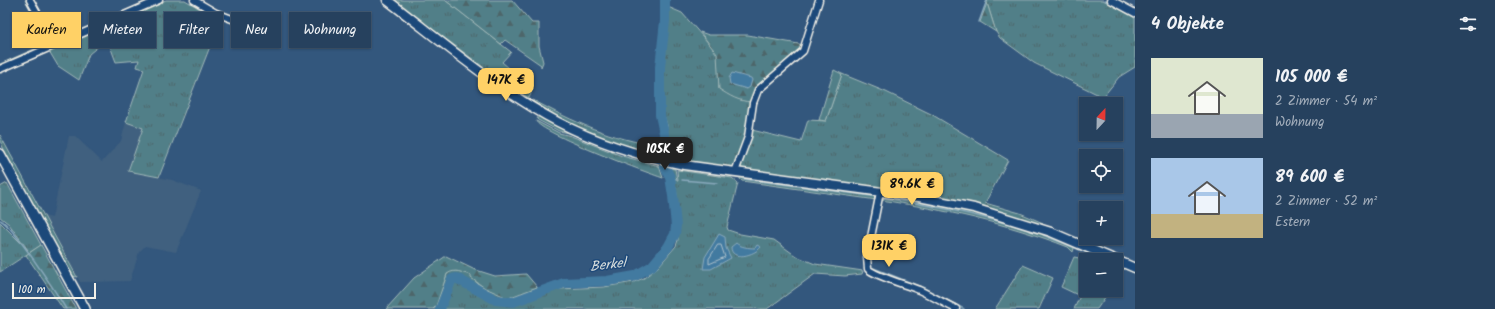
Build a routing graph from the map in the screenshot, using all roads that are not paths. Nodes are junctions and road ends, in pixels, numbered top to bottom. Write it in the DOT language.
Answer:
graph roads {
  1 [pos="30,0"];
  2 [pos="159,0"];
  3 [pos="194,0"];
  4 [pos="387,0"];
  5 [pos="819,0"];
  6 [pos="1111,0"];
  7 [pos="37,12"];
  8 [pos="1135,13"];
  9 [pos="231,19"];
  10 [pos="81,33"];
  11 [pos="46,48"];
  12 [pos="0,69"];
  13 [pos="0,154"];
  14 [pos="735,172"];
  15 [pos="880,192"];
  16 [pos="1135,268"];
  17 [pos="85,309"];
  18 [pos="956,309"];
  1 -- 7 [label="street"];
  2 -- 10 [label="street"];
  3 -- 9 [label="street"];
  4 -- 14 [label="street"];
  5 -- 14 [label="street"];
  6 -- 8 [label="street"];
  11 -- 12 [label="street"];
  13 -- 17 [label="main road"];
  14 -- 15 [label="street"];
  15 -- 16 [label="street"];
  15 -- 18 [label="street"];
}
